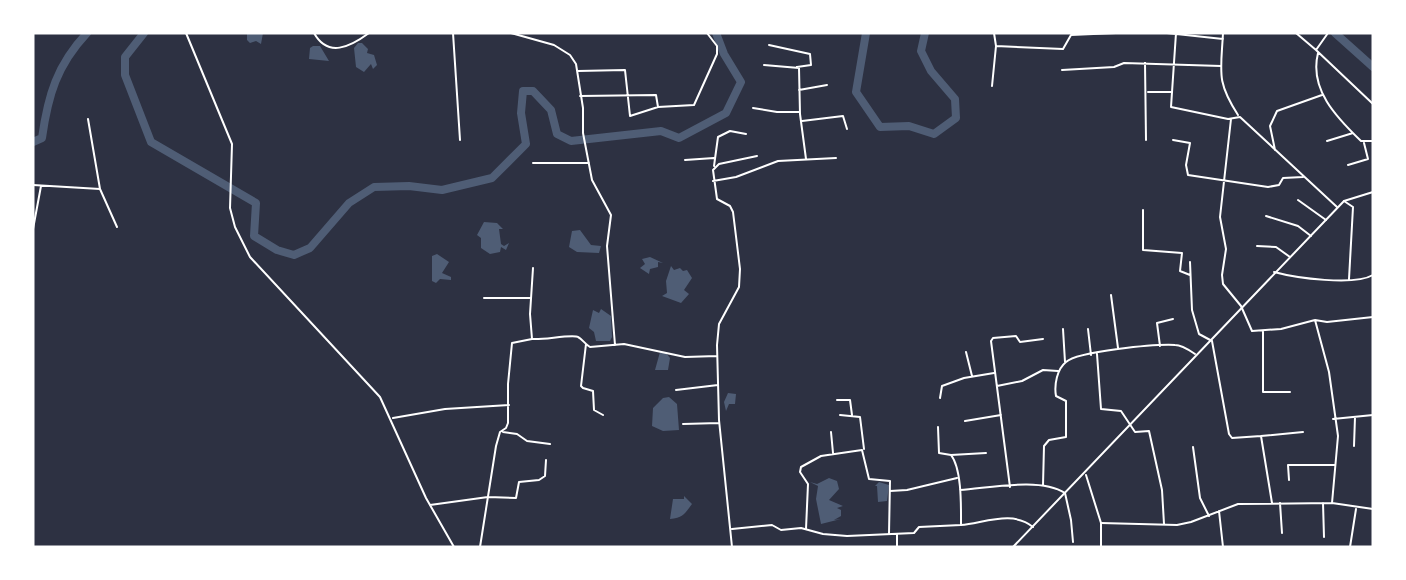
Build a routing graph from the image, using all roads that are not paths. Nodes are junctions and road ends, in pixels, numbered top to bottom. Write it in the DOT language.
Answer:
graph roads {
  1 [pos="186,33"];
  2 [pos="314,33"];
  3 [pos="369,33"];
  4 [pos="453,33"];
  5 [pos="511,33"];
  6 [pos="707,33"];
  7 [pos="994,33"];
  8 [pos="1116,33"];
  9 [pos="1167,33"];
  10 [pos="1176,33"];
  11 [pos="1223,33"];
  12 [pos="1296,33"];
  13 [pos="1328,33"];
  14 [pos="1223,39"];
  15 [pos="769,45"];
  16 [pos="996,46"];
  17 [pos="1317,51"];
  18 [pos="1145,63"];
  19 [pos="1173,63"];
  20 [pos="764,65"];
  21 [pos="1221,66"];
  22 [pos="797,67"];
  23 [pos="1062,70"];
  24 [pos="578,71"];
  25 [pos="827,85"];
  26 [pos="992,86"];
  27 [pos="799,90"];
  28 [pos="1148,92"];
  29 [pos="1171,92"];
  30 [pos="1322,95"];
  31 [pos="580,96"];
  32 [pos="628,97"];
  33 [pos="1373,104"];
  34 [pos="658,107"];
  35 [pos="753,108"];
  36 [pos="800,112"];
  37 [pos="1238,116"];
  38 [pos="88,118"];
  39 [pos="1231,119"];
  40 [pos="802,121"];
  41 [pos="846,129"];
  42 [pos="1353,133"];
  43 [pos="746,134"];
  44 [pos="459,140"];
  45 [pos="1146,140"];
  46 [pos="1173,140"];
  47 [pos="1327,141"];
  48 [pos="1373,141"];
  49 [pos="1364,143"];
  50 [pos="1275,150"];
  51 [pos="757,156"];
  52 [pos="714,158"];
  53 [pos="836,158"];
  54 [pos="806,159"];
  55 [pos="685,160"];
  56 [pos="533,163"];
  57 [pos="589,163"];
  58 [pos="1348,165"];
  59 [pos="714,166"];
  60 [pos="1303,177"];
  61 [pos="1224,179"];
  62 [pos="713,181"];
  63 [pos="33,184"];
  64 [pos="41,186"];
  65 [pos="100,189"];
  66 [pos="1373,192"];
  67 [pos="1298,200"];
  68 [pos="1344,201"];
  69 [pos="1338,207"];
  70 [pos="1143,210"];
  71 [pos="1266,216"];
  72 [pos="1326,220"];
  73 [pos="117,227"];
  74 [pos="33,229"];
  75 [pos="1311,236"];
  76 [pos="1257,246"];
  77 [pos="1290,258"];
  78 [pos="1190,262"];
  79 [pos="533,268"];
  80 [pos="1274,272"];
  81 [pos="1190,275"];
  82 [pos="1373,275"];
  83 [pos="1349,279"];
  84 [pos="1111,295"];
  85 [pos="484,298"];
  86 [pos="531,298"];
  87 [pos="1241,306"];
  88 [pos="1373,317"];
  89 [pos="1173,320"];
  90 [pos="1315,320"];
  91 [pos="1063,329"];
  92 [pos="1088,329"];
  93 [pos="1263,330"];
  94 [pos="532,339"];
  95 [pos="1043,339"];
  96 [pos="1212,341"];
  97 [pos="586,345"];
  98 [pos="615,345"];
  99 [pos="1160,346"];
  100 [pos="1118,349"];
  101 [pos="966,352"];
  102 [pos="1097,354"];
  103 [pos="1195,354"];
  104 [pos="1091,355"];
  105 [pos="717,356"];
  106 [pos="1065,362"];
  107 [pos="1058,371"];
  108 [pos="995,373"];
  109 [pos="973,377"];
  110 [pos="719,385"];
  111 [pos="997,386"];
  112 [pos="676,390"];
  113 [pos="1290,392"];
  114 [pos="940,398"];
  115 [pos="837,400"];
  116 [pos="509,405"];
  117 [pos="603,415"];
  118 [pos="840,415"];
  119 [pos="852,415"];
  120 [pos="1001,415"];
  121 [pos="1373,415"];
  122 [pos="1354,417"];
  123 [pos="391,419"];
  124 [pos="1333,419"];
  125 [pos="965,420"];
  126 [pos="719,423"];
  127 [pos="683,424"];
  128 [pos="1132,424"];
  129 [pos="938,427"];
  130 [pos="500,432"];
  131 [pos="831,432"];
  132 [pos="1303,432"];
  133 [pos="1261,436"];
  134 [pos="550,444"];
  135 [pos="1354,446"];
  136 [pos="1193,447"];
  137 [pos="864,451"];
  138 [pos="833,453"];
  139 [pos="986,453"];
  140 [pos="951,455"];
  141 [pos="546,460"];
  142 [pos="1335,465"];
  143 [pos="1085,474"];
  144 [pos="957,478"];
  145 [pos="1289,480"];
  146 [pos="1043,485"];
  147 [pos="1010,487"];
  148 [pos="960,490"];
  149 [pos="890,491"];
  150 [pos="1065,493"];
  151 [pos="488,497"];
  152 [pos="1332,502"];
  153 [pos="1272,503"];
  154 [pos="1280,503"];
  155 [pos="1323,503"];
  156 [pos="430,505"];
  157 [pos="1356,507"];
  158 [pos="1373,509"];
  159 [pos="1219,511"];
  160 [pos="1209,516"];
  161 [pos="1101,523"];
  162 [pos="961,525"];
  163 [pos="1164,525"];
  164 [pos="1033,527"];
  165 [pos="732,529"];
  166 [pos="806,529"];
  167 [pos="1282,533"];
  168 [pos="889,534"];
  169 [pos="898,534"];
  170 [pos="1324,537"];
  171 [pos="1073,543"];
  172 [pos="454,547"];
  173 [pos="480,547"];
  174 [pos="732,547"];
  175 [pos="897,547"];
  176 [pos="1013,547"];
  177 [pos="1101,547"];
  178 [pos="1223,547"];
  179 [pos="1350,547"];
  1 -- 123 [label="street"];
  2 -- 3 [label="street"];
  4 -- 44 [label="street"];
  5 -- 24 [label="street"];
  6 -- 34 [label="street"];
  7 -- 16 [label="street"];
  8 -- 16 [label="street"];
  9 -- 10 [label="street"];
  10 -- 14 [label="street"];
  10 -- 19 [label="street"];
  11 -- 14 [label="street"];
  12 -- 17 [label="street"];
  13 -- 17 [label="street"];
  14 -- 21 [label="street"];
  15 -- 22 [label="street"];
  16 -- 26 [label="street"];
  17 -- 30 [label="street"];
  17 -- 33 [label="street"];
  18 -- 19 [label="street"];
  18 -- 23 [label="street"];
  18 -- 28 [label="street"];
  19 -- 21 [label="street"];
  19 -- 29 [label="street"];
  20 -- 22 [label="street"];
  21 -- 37 [label="street"];
  22 -- 27 [label="street"];
  24 -- 31 [label="street"];
  24 -- 32 [label="street"];
  25 -- 27 [label="street"];
  27 -- 36 [label="street"];
  28 -- 29 [label="street"];
  28 -- 45 [label="street"];
  29 -- 39 [label="street"];
  30 -- 42 [label="street"];
  30 -- 50 [label="street"];
  31 -- 32 [label="street"];
  31 -- 57 [label="street"];
  32 -- 34 [label="street"];
  32 -- 34 [label="street"];
  35 -- 36 [label="street"];
  36 -- 40 [label="street"];
  37 -- 39 [label="street"];
  37 -- 50 [label="street"];
  38 -- 65 [label="street"];
  39 -- 61 [label="street"];
  40 -- 41 [label="street"];
  40 -- 54 [label="street"];
  42 -- 47 [label="street"];
  42 -- 49 [label="street"];
  43 -- 52 [label="street"];
  46 -- 61 [label="street"];
  48 -- 49 [label="street"];
  49 -- 58 [label="street"];
  50 -- 60 [label="street"];
  51 -- 59 [label="street"];
  52 -- 55 [label="street"];
  52 -- 59 [label="street"];
  53 -- 54 [label="street"];
  54 -- 62 [label="street"];
  56 -- 57 [label="street"];
  57 -- 98 [label="street"];
  59 -- 62 [label="street"];
  60 -- 61 [label="street"];
  60 -- 69 [label="street"];
  61 -- 87 [label="street"];
  62 -- 105 [label="street"];
  63 -- 64 [label="street"];
  64 -- 65 [label="street"];
  64 -- 74 [label="street"];
  65 -- 73 [label="street"];
  66 -- 68 [label="street"];
  67 -- 72 [label="street"];
  68 -- 69 [label="street"];
  68 -- 83 [label="street"];
  69 -- 72 [label="street"];
  70 -- 81 [label="street"];
  71 -- 75 [label="street"];
  72 -- 75 [label="street"];
  75 -- 77 [label="street"];
  76 -- 77 [label="street"];
  77 -- 80 [label="street"];
  78 -- 81 [label="street"];
  79 -- 86 [label="street"];
  80 -- 83 [label="street"];
  80 -- 87 [label="street"];
  81 -- 96 [label="street"];
  82 -- 83 [label="street"];
  84 -- 100 [label="street"];
  85 -- 86 [label="street"];
  86 -- 94 [label="street"];
  87 -- 93 [label="street"];
  87 -- 96 [label="street"];
  88 -- 90 [label="street"];
  89 -- 99 [label="street"];
  90 -- 93 [label="street"];
  90 -- 124 [label="street"];
  91 -- 106 [label="street"];
  92 -- 104 [label="street"];
  93 -- 113 [label="street"];
  94 -- 97 [label="street"];
  94 -- 116 [label="street"];
  95 -- 108 [label="street"];
  96 -- 103 [label="street"];
  96 -- 133 [label="street"];
  97 -- 98 [label="street"];
  97 -- 117 [label="street"];
  98 -- 105 [label="street"];
  99 -- 100 [label="street"];
  99 -- 103 [label="street"];
  100 -- 102 [label="street"];
  101 -- 109 [label="street"];
  102 -- 104 [label="street"];
  102 -- 128 [label="street"];
  103 -- 128 [label="street"];
  104 -- 106 [label="street"];
  105 -- 110 [label="street"];
  106 -- 107 [label="street"];
  107 -- 111 [label="street"];
  107 -- 146 [label="street"];
  108 -- 109 [label="street"];
  108 -- 111 [label="street"];
  109 -- 114 [label="street"];
  110 -- 112 [label="street"];
  110 -- 126 [label="street"];
  111 -- 120 [label="street"];
  115 -- 119 [label="street"];
  116 -- 123 [label="street"];
  116 -- 130 [label="street"];
  118 -- 119 [label="street"];
  119 -- 137 [label="street"];
  120 -- 125 [label="street"];
  120 -- 147 [label="street"];
  121 -- 122 [label="street"];
  122 -- 124 [label="street"];
  122 -- 135 [label="street"];
  123 -- 156 [label="street"];
  124 -- 142 [label="street"];
  126 -- 127 [label="street"];
  126 -- 165 [label="street"];
  128 -- 143 [label="street"];
  128 -- 163 [label="street"];
  129 -- 140 [label="street"];
  130 -- 134 [label="street"];
  130 -- 151 [label="street"];
  131 -- 138 [label="street"];
  132 -- 133 [label="street"];
  133 -- 153 [label="street"];
  136 -- 160 [label="street"];
  137 -- 138 [label="street"];
  137 -- 149 [label="street"];
  138 -- 166 [label="street"];
  139 -- 140 [label="street"];
  140 -- 144 [label="street"];
  141 -- 151 [label="street"];
  142 -- 145 [label="street"];
  142 -- 152 [label="street"];
  143 -- 150 [label="street"];
  143 -- 161 [label="street"];
  144 -- 148 [label="street"];
  144 -- 149 [label="street"];
  146 -- 147 [label="street"];
  146 -- 150 [label="street"];
  147 -- 148 [label="street"];
  148 -- 162 [label="street"];
  149 -- 168 [label="street"];
  150 -- 164 [label="street"];
  150 -- 171 [label="street"];
  151 -- 156 [label="street"];
  151 -- 173 [label="street"];
  152 -- 155 [label="street"];
  152 -- 157 [label="street"];
  153 -- 154 [label="street"];
  153 -- 159 [label="street"];
  154 -- 155 [label="street"];
  154 -- 167 [label="street"];
  155 -- 170 [label="street"];
  156 -- 172 [label="street"];
  157 -- 158 [label="street"];
  157 -- 179 [label="street"];
  159 -- 160 [label="street"];
  159 -- 178 [label="street"];
  160 -- 163 [label="street"];
  161 -- 163 [label="street"];
  161 -- 177 [label="street"];
  162 -- 164 [label="street"];
  162 -- 169 [label="street"];
  164 -- 176 [label="street"];
  165 -- 166 [label="street"];
  165 -- 174 [label="street"];
  166 -- 168 [label="street"];
  168 -- 169 [label="street"];
  169 -- 175 [label="street"];
}
